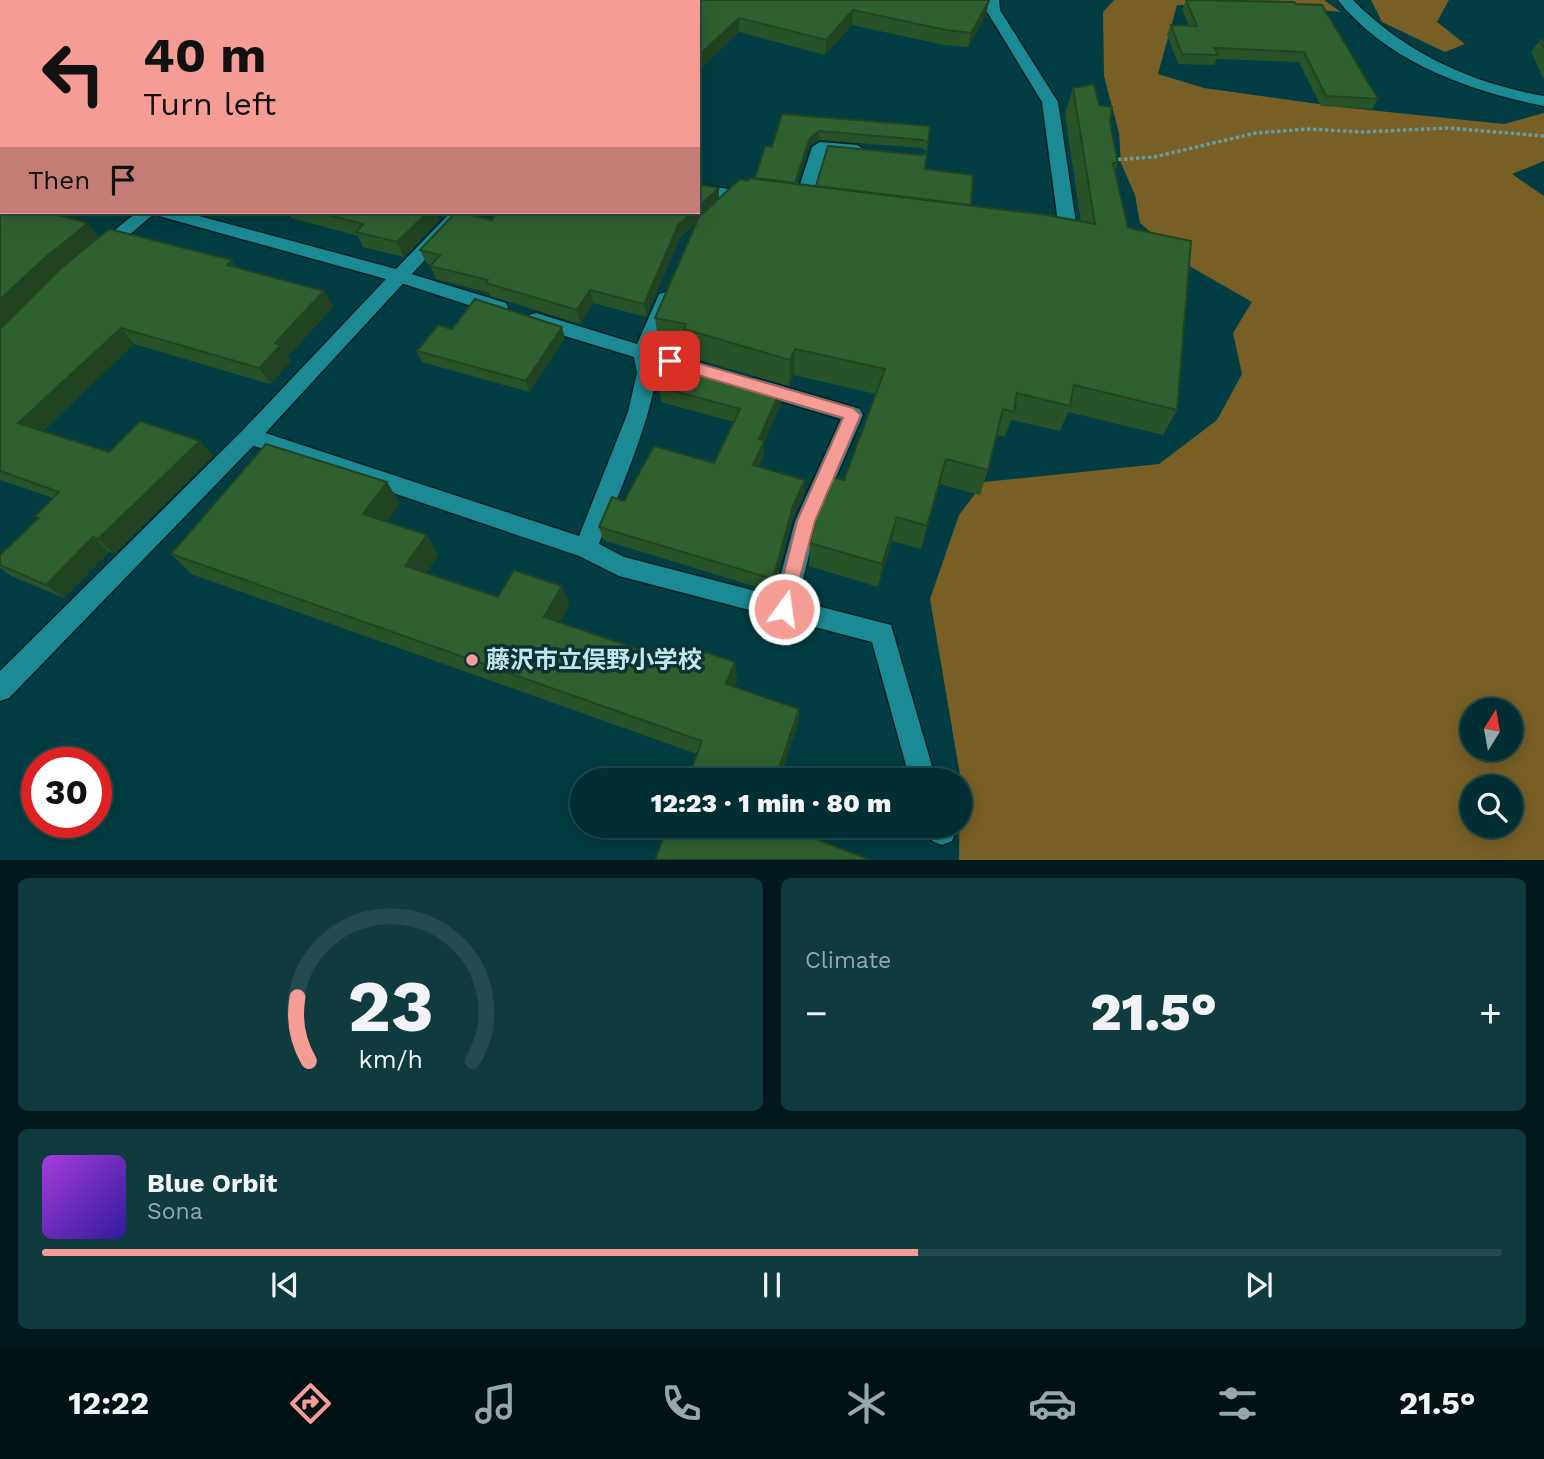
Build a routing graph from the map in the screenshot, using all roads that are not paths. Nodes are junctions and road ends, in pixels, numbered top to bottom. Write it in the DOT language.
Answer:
graph roads {
  1 [pos="992,0"];
  2 [pos="1345,0"];
  3 [pos="1544,101"];
  4 [pos="871,151"];
  5 [pos="700,190"];
  6 [pos="740,195"];
  7 [pos="765,198"];
  8 [pos="802,203"];
  9 [pos="721,213"];
  10 [pos="145,214"];
  11 [pos="172,214"];
  12 [pos="458,214"];
  13 [pos="1042,233"];
  14 [pos="87,262"];
  15 [pos="398,276"];
  16 [pos="675,277"];
  17 [pos="643,353"];
  18 [pos="250,436"];
  19 [pos="586,548"];
  20 [pos="784,609"];
  21 [pos="0,689"];
  22 [pos="919,768"];
  1 -- 13 [label="street"];
  2 -- 3 [label="street"];
  4 -- 8 [label="street"];
  5 -- 6 [label="street"];
  6 -- 7 [label="street"];
  6 -- 9 [label="street"];
  10 -- 14 [label="street"];
  11 -- 15 [label="street"];
  12 -- 15 [label="street"];
  15 -- 17 [label="street"];
  15 -- 18 [label="street"];
  16 -- 17 [label="street"];
  17 -- 19 [label="street"];
  17 -- 20 [label="street"];
  18 -- 19 [label="street"];
  18 -- 21 [label="street"];
  19 -- 20 [label="street"];
  20 -- 22 [label="street"];
}
